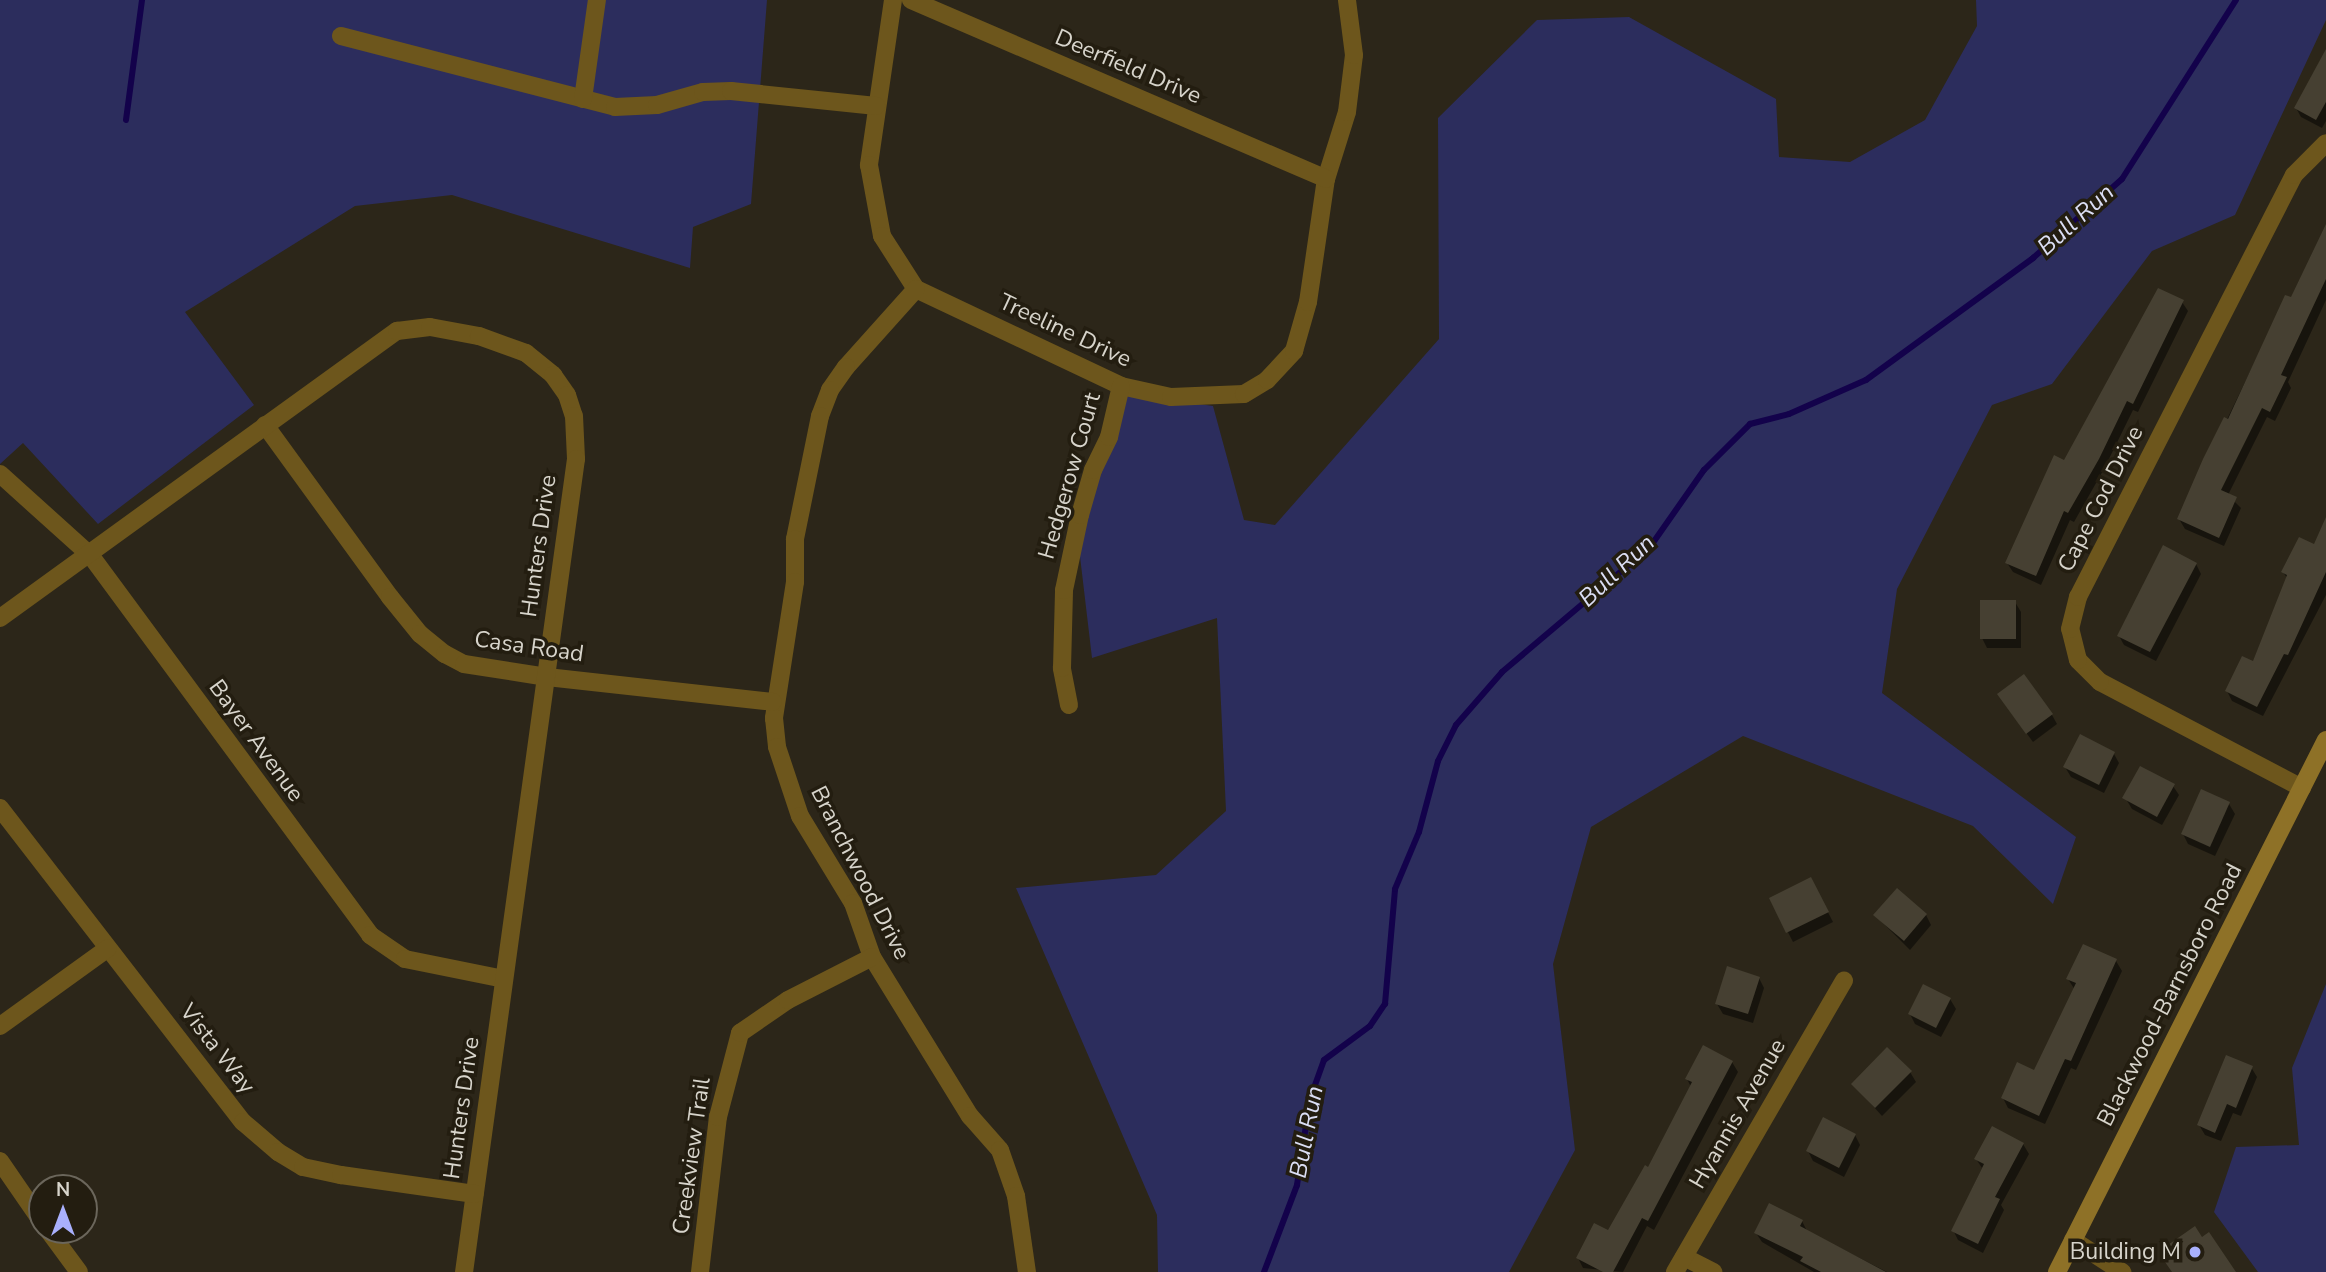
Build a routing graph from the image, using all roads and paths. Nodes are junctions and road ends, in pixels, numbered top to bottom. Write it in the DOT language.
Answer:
graph roads {
  1 [pos="597,0"];
  2 [pos="893,0"];
  3 [pos="911,0"];
  4 [pos="1347,0"];
  5 [pos="341,36"];
  6 [pos="583,99"];
  7 [pos="876,106"];
  8 [pos="2326,143"];
  9 [pos="1326,179"];
  10 [pos="916,289"];
  11 [pos="1121,386"];
  12 [pos="265,425"];
  13 [pos="0,474"];
  14 [pos="91,556"];
  15 [pos="0,618"];
  16 [pos="547,677"];
  17 [pos="773,702"];
  18 [pos="1069,705"];
  19 [pos="2326,740"];
  20 [pos="2302,788"];
  21 [pos="0,808"];
  22 [pos="108,948"];
  23 [pos="872,957"];
  24 [pos="504,979"];
  25 [pos="1844,981"];
  26 [pos="0,1026"];
  27 [pos="0,1161"];
  28 [pos="475,1194"];
  29 [pos="28,1202"];
  30 [pos="2073,1240"];
  31 [pos="58,1244"];
  32 [pos="1679,1265"];
  33 [pos="79,1272"];
  34 [pos="464,1272"];
  35 [pos="700,1272"];
  36 [pos="1027,1272"];
  37 [pos="1713,1272"];
  38 [pos="2057,1272"];
  39 [pos="2122,1272"];
  1 -- 6 [label="street"];
  2 -- 7 [label="street"];
  3 -- 9 [label="street, Deerfield Drive"];
  4 -- 9 [label="street, Treeline Drive"];
  5 -- 6 [label="street"];
  6 -- 7 [label="street"];
  7 -- 10 [label="street"];
  8 -- 20 [label="street, Cape Cod Drive"];
  9 -- 11 [label="street, Treeline Drive"];
  10 -- 11 [label="street, Treeline Drive"];
  10 -- 17 [label="street, Branchwood Drive"];
  11 -- 18 [label="street, Hedgerow Court"];
  12 -- 14 [label="street, Hunters Drive"];
  12 -- 16 [label="street, Casa Road"];
  12 -- 16 [label="street, Hunters Drive"];
  13 -- 14 [label="street, Bayer Avenue"];
  14 -- 15 [label="street"];
  14 -- 24 [label="street, Bayer Avenue"];
  16 -- 17 [label="street, Casa Road"];
  16 -- 24 [label="street, Hunters Drive"];
  17 -- 23 [label="street, Branchwood Drive"];
  19 -- 20 [label="main road, Blackwood-Barnsboro Road"];
  20 -- 30 [label="main road, Blackwood-Barnsboro Road"];
  21 -- 22 [label="street, Vista Way"];
  22 -- 26 [label="street"];
  22 -- 28 [label="street, Vista Way"];
  23 -- 35 [label="street, Creekview Trail"];
  23 -- 36 [label="street, Branchwood Drive"];
  24 -- 28 [label="street, Hunters Drive"];
  25 -- 32 [label="street, Hyannis Avenue"];
  27 -- 29 [label="street"];
  28 -- 34 [label="street, Hunters Drive"];
  30 -- 38 [label="main road, Blackwood-Barnsboro Road"];
  30 -- 39 [label="street"];
  31 -- 33 [label="street"];
  32 -- 37 [label="street"];
}
